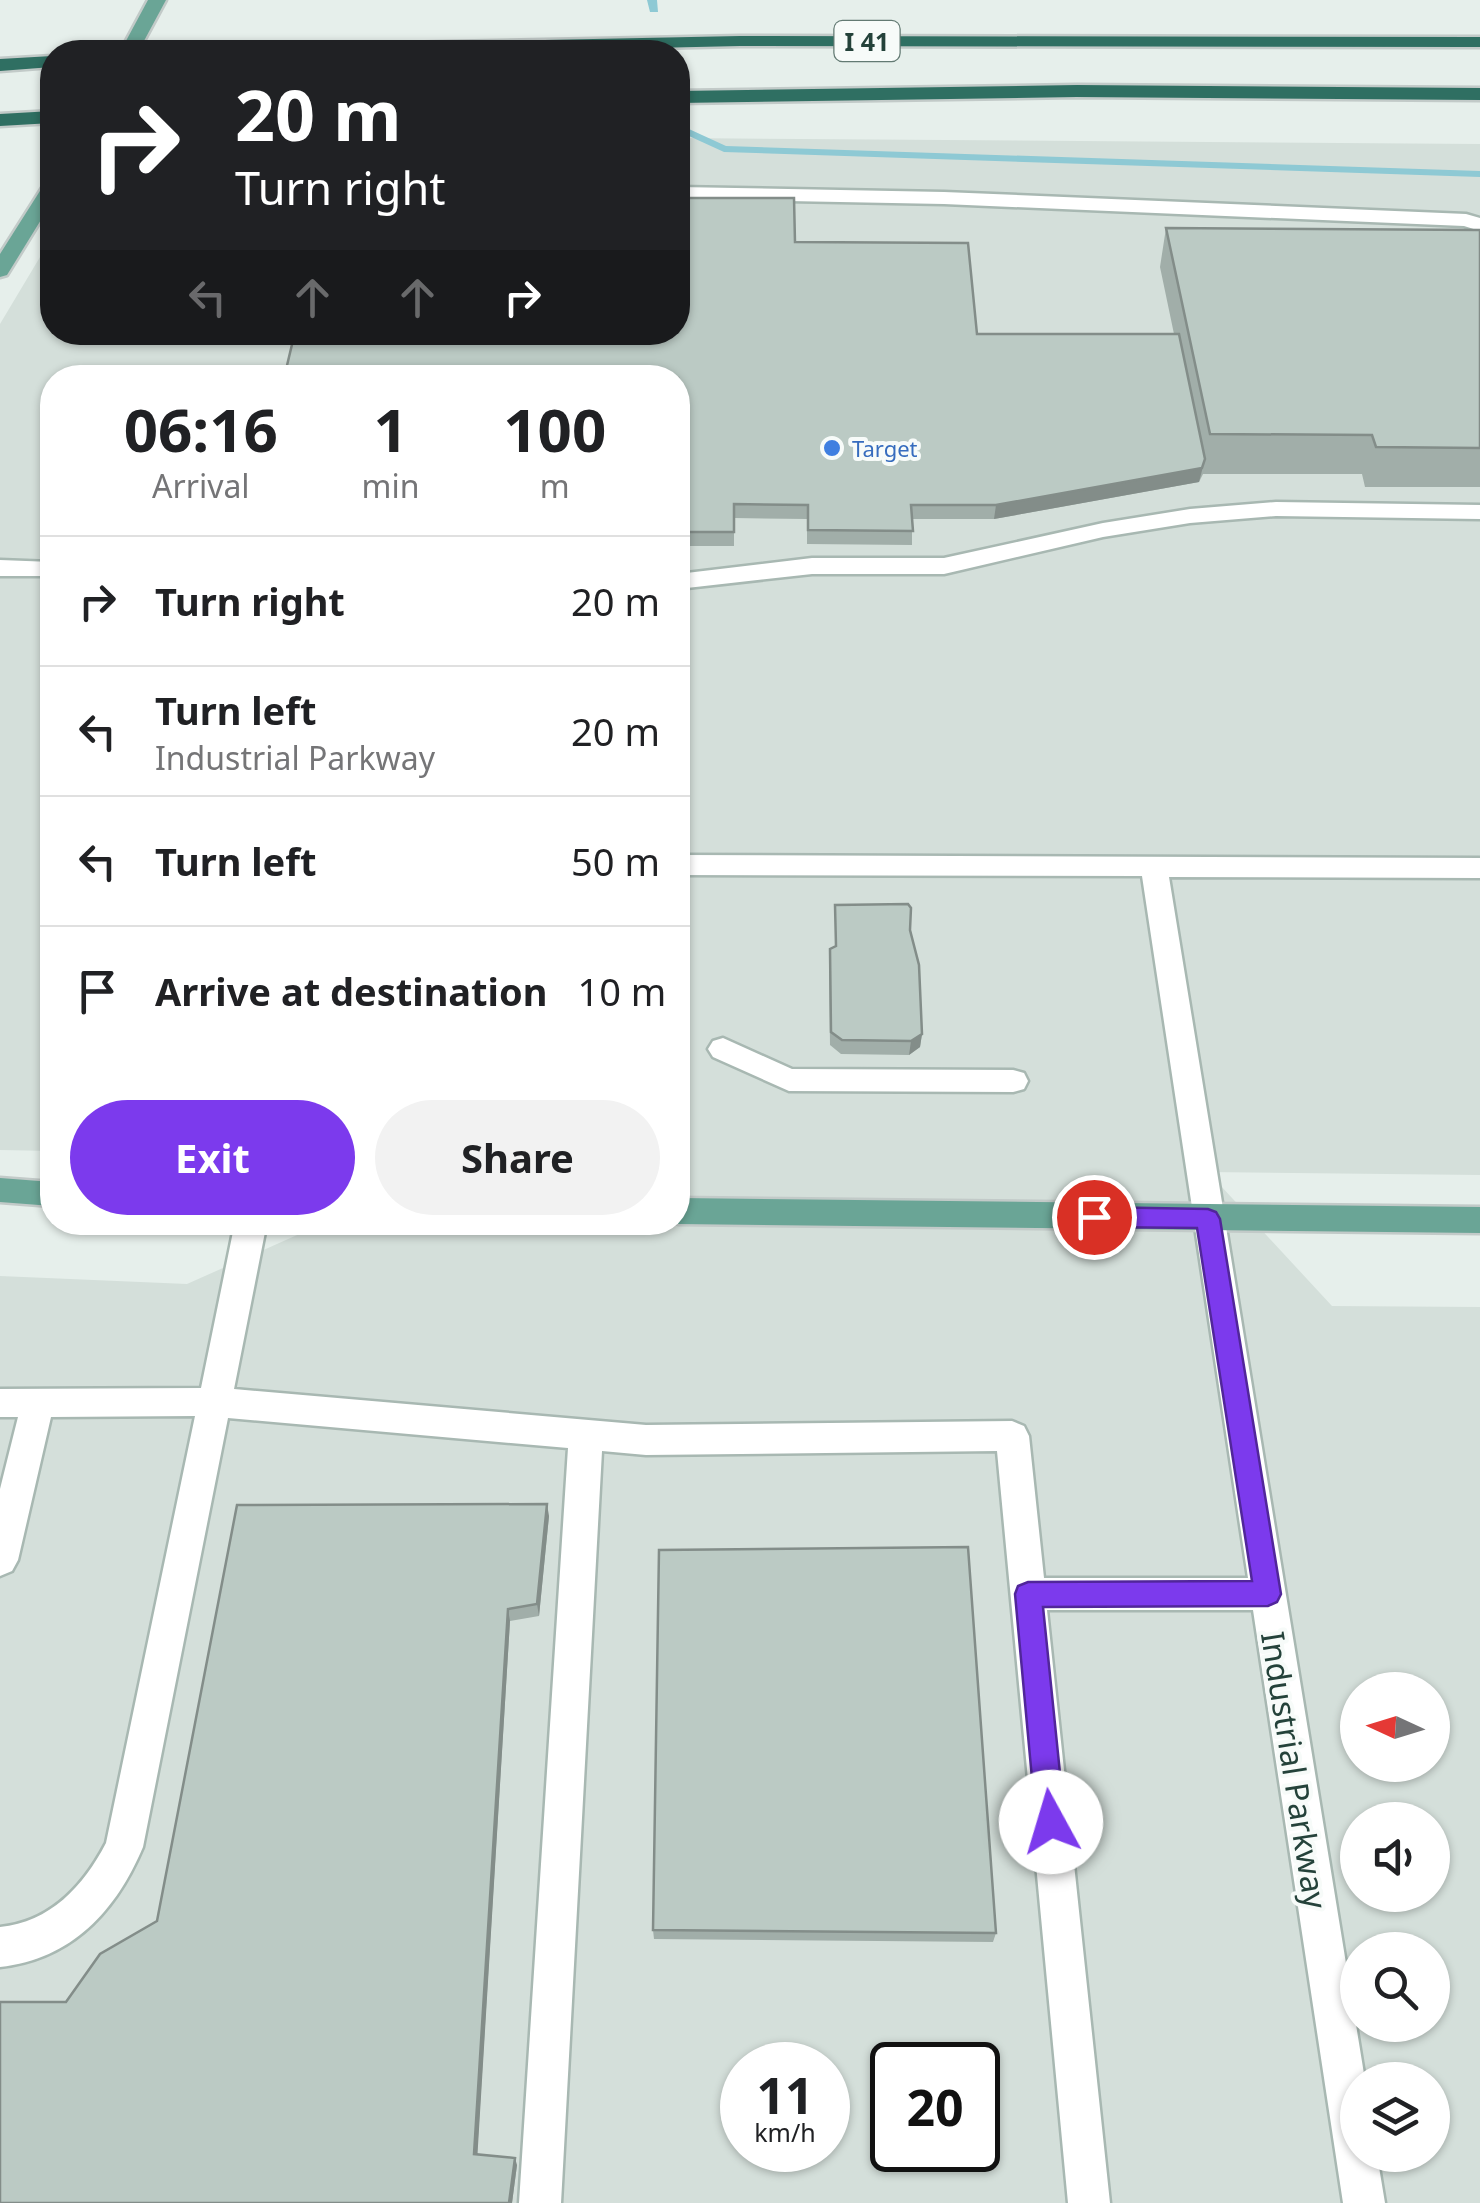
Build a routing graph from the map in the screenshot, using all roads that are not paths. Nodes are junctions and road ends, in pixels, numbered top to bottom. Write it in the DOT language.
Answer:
graph roads {
  1 [pos="157,0"];
  2 [pos="135,40"];
  3 [pos="690,41"];
  4 [pos="1480,42"];
  5 [pos="40,63"];
  6 [pos="0,65"];
  7 [pos="1480,94"];
  8 [pos="690,97"];
  9 [pos="40,118"];
  10 [pos="0,120"];
  11 [pos="690,193"];
  12 [pos="40,206"];
  13 [pos="1480,225"];
  14 [pos="0,271"];
  15 [pos="1480,512"];
  16 [pos="0,568"];
  17 [pos="40,570"];
  18 [pos="690,581"];
  19 [pos="690,866"];
  20 [pos="1154,866"];
  21 [pos="1480,868"];
  22 [pos="723,1049"];
  23 [pos="1013,1080"];
  24 [pos="0,1190"];
  25 [pos="40,1193"];
  26 [pos="690,1211"];
  27 [pos="1208,1219"];
  28 [pos="1480,1220"];
  29 [pos="248,1235"];
  30 [pos="214,1402"];
  31 [pos="0,1403"];
  32 [pos="38,1403"];
  33 [pos="586,1435"];
  34 [pos="0,1560"];
  35 [pos="1028,1594"];
  36 [pos="1268,1594"];
  37 [pos="0,1947"];
  38 [pos="540,2203"];
  39 [pos="1088,2203"];
  40 [pos="1364,2203"];
  1 -- 2 [label="main road"];
  3 -- 4 [label="highway, I 41"];
  5 -- 6 [label="highway"];
  7 -- 8 [label="highway, I 41"];
  9 -- 10 [label="highway"];
  11 -- 13 [label="street"];
  12 -- 14 [label="main road"];
  15 -- 18 [label="street"];
  16 -- 17 [label="street"];
  19 -- 20 [label="street"];
  20 -- 21 [label="street"];
  20 -- 27 [label="street, Industrial Parkway"];
  22 -- 23 [label="street"];
  24 -- 25 [label="main road"];
  26 -- 27 [label="main road"];
  27 -- 28 [label="main road"];
  27 -- 36 [label="street, Industrial Parkway"];
  29 -- 30 [label="street"];
  30 -- 32 [label="street"];
  30 -- 33 [label="street"];
  30 -- 37 [label="street"];
  31 -- 32 [label="street"];
  32 -- 34 [label="street"];
  33 -- 35 [label="street"];
  33 -- 38 [label="street"];
  35 -- 36 [label="street"];
  35 -- 39 [label="street"];
  36 -- 40 [label="street, Industrial Parkway"];
}
